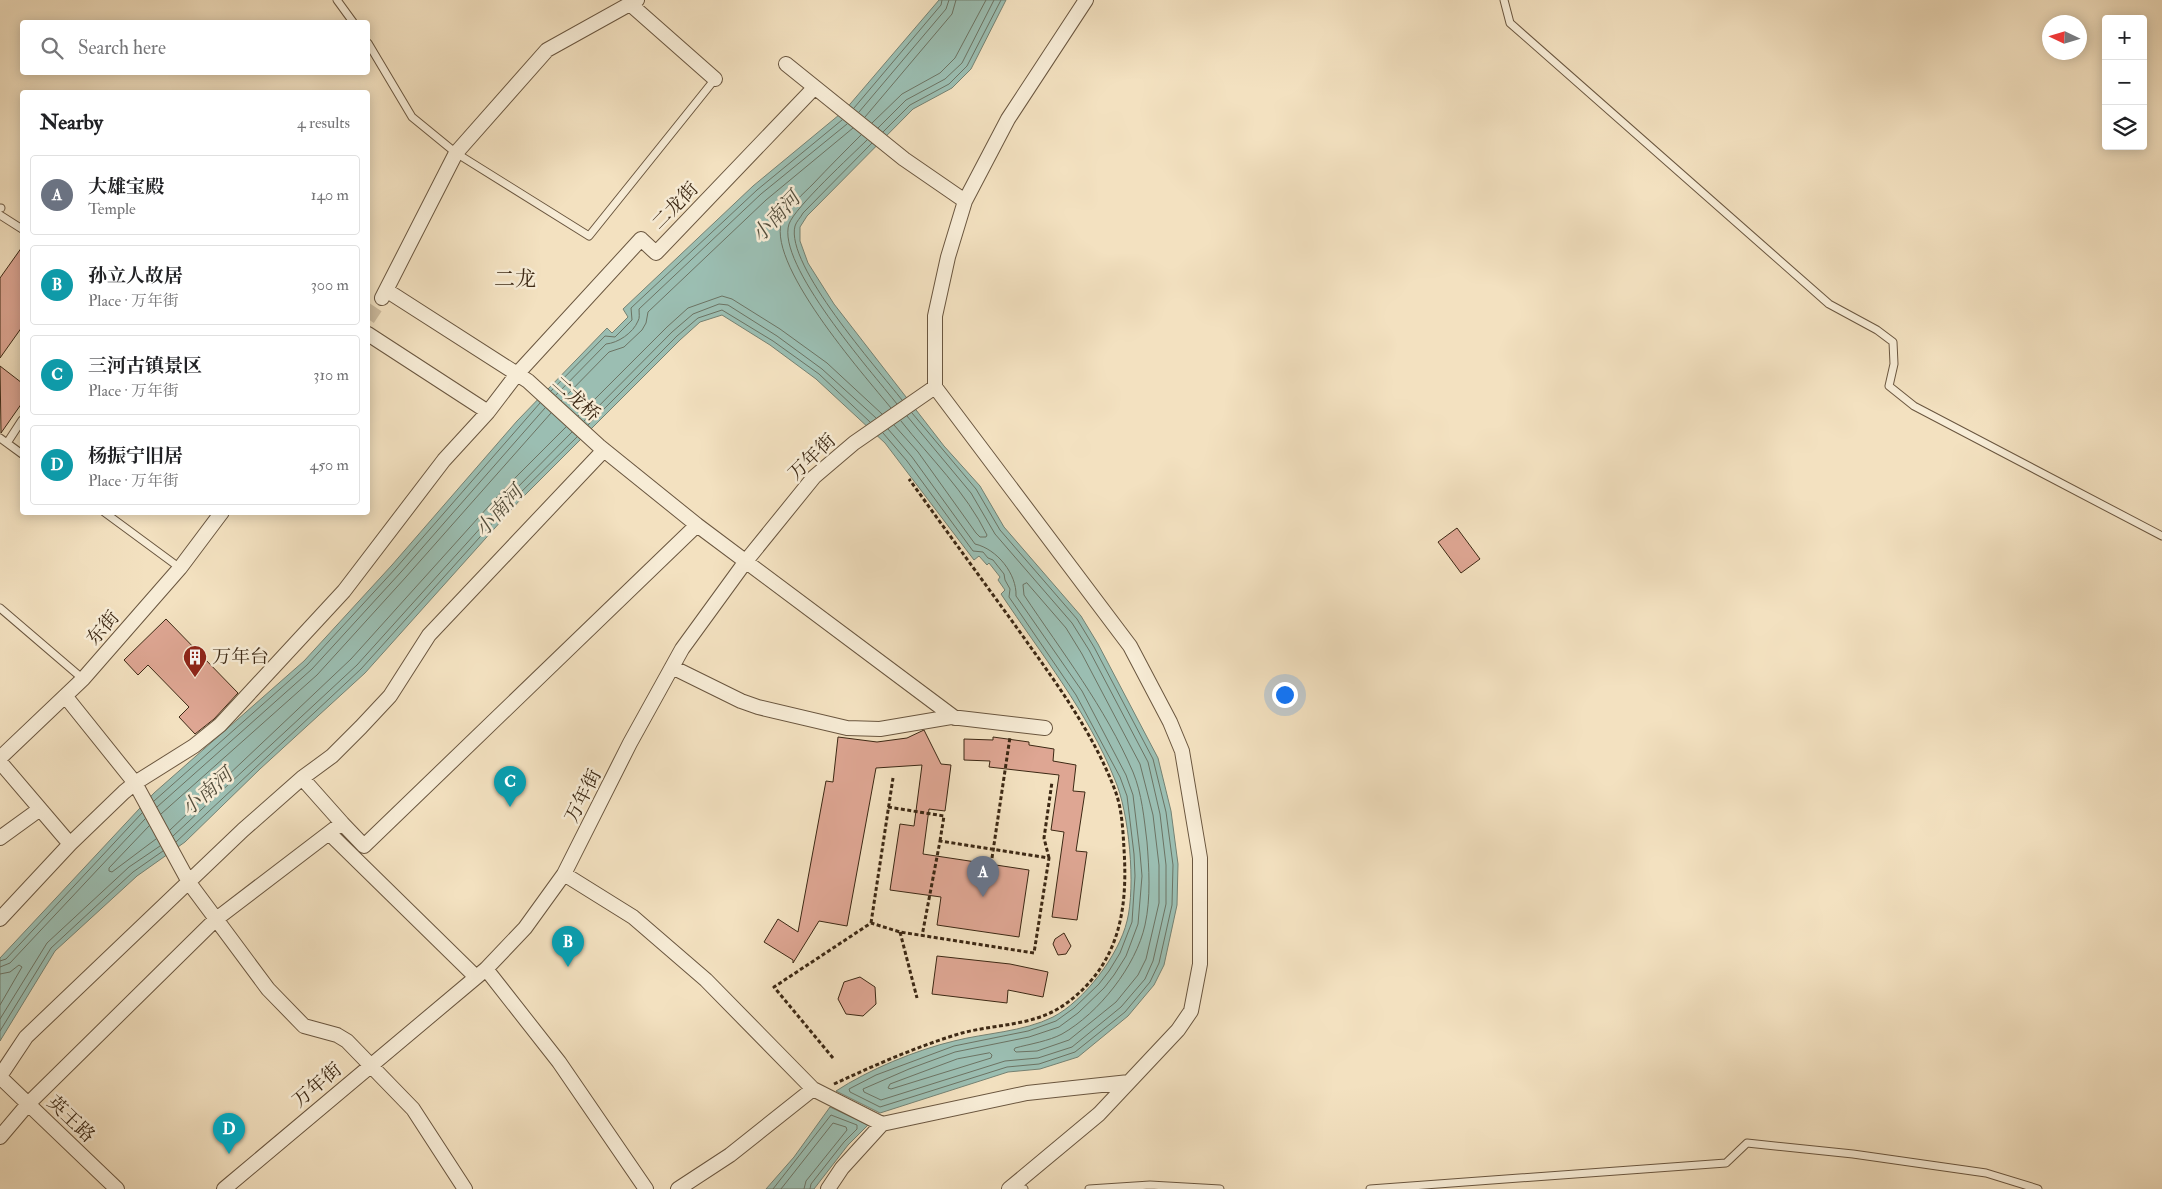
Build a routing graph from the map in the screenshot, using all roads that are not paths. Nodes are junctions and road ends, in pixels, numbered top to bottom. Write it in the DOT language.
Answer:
graph roads {
  1 [pos="337,0"];
  2 [pos="1086,0"];
  3 [pos="1504,0"];
  4 [pos="634,2"];
  5 [pos="352,20"];
  6 [pos="370,46"];
  7 [pos="786,64"];
  8 [pos="715,79"];
  9 [pos="814,88"];
  10 [pos="456,153"];
  11 [pos="965,200"];
  12 [pos="0,215"];
  13 [pos="20,228"];
  14 [pos="370,335"];
  15 [pos="522,377"];
  16 [pos="935,387"];
  17 [pos="488,412"];
  18 [pos="20,423"];
  19 [pos="0,438"];
  20 [pos="7,443"];
  21 [pos="602,448"];
  22 [pos="20,453"];
  23 [pos="108,515"];
  24 [pos="220,515"];
  25 [pos="697,525"];
  26 [pos="2162,536"];
  27 [pos="746,561"];
  28 [pos="180,568"];
  29 [pos="0,608"];
  30 [pos="672,667"];
  31 [pos="84,679"];
  32 [pos="66,697"];
  33 [pos="955,718"];
  34 [pos="1045,728"];
  35 [pos="0,758"];
  36 [pos="0,762"];
  37 [pos="302,778"];
  38 [pos="135,783"];
  39 [pos="40,809"];
  40 [pos="342,823"];
  41 [pos="329,833"];
  42 [pos="0,838"];
  43 [pos="70,844"];
  44 [pos="564,874"];
  45 [pos="190,884"];
  46 [pos="0,918"];
  47 [pos="215,920"];
  48 [pos="481,973"];
  49 [pos="369,1066"];
  50 [pos="0,1076"];
  51 [pos="1129,1082"];
  52 [pos="822,1089"];
  53 [pos="28,1104"];
  54 [pos="882,1124"];
  55 [pos="0,1137"];
  56 [pos="1015,1188"];
  57 [pos="117,1189"];
  58 [pos="224,1189"];
  59 [pos="465,1189"];
  60 [pos="646,1189"];
  61 [pos="678,1189"];
  62 [pos="828,1189"];
  63 [pos="1088,1189"];
  64 [pos="1220,1189"];
  65 [pos="1370,1189"];
  66 [pos="2038,1189"];
  1 -- 5 [label="lane"];
  2 -- 11 [label="street"];
  3 -- 26 [label="lane"];
  4 -- 8 [label="street"];
  4 -- 10 [label="street"];
  6 -- 10 [label="lane"];
  7 -- 9 [label="street"];
  8 -- 10 [label="lane"];
  9 -- 11 [label="street"];
  9 -- 15 [label="street, 二龙街"];
  10 -- 15 [label="street, 二龙桥"];
  11 -- 16 [label="street"];
  12 -- 13 [label="lane"];
  14 -- 17 [label="street"];
  15 -- 17 [label="street"];
  15 -- 21 [label="street, 二龙桥"];
  16 -- 27 [label="street, 万年街"];
  16 -- 51 [label="street"];
  17 -- 38 [label="street"];
  18 -- 20 [label="lane"];
  19 -- 20 [label="lane"];
  20 -- 22 [label="lane"];
  21 -- 25 [label="street, 二龙桥"];
  21 -- 37 [label="street"];
  23 -- 28 [label="lane"];
  24 -- 28 [label="street, 东街"];
  25 -- 27 [label="street, 二龙桥"];
  25 -- 40 [label="street"];
  27 -- 30 [label="street, 万年街"];
  27 -- 33 [label="street, 二龙桥"];
  28 -- 31 [label="street, 东街"];
  29 -- 31 [label="lane"];
  30 -- 33 [label="street"];
  30 -- 44 [label="street, 万年街"];
  31 -- 32 [label="street, 东街"];
  32 -- 35 [label="street, 东街"];
  32 -- 38 [label="street"];
  33 -- 34 [label="street"];
  36 -- 39 [label="street"];
  37 -- 40 [label="street"];
  37 -- 45 [label="street"];
  38 -- 43 [label="street"];
  38 -- 45 [label="street"];
  39 -- 42 [label="street"];
  39 -- 43 [label="street"];
  40 -- 41 [label="street"];
  41 -- 47 [label="street"];
  41 -- 48 [label="street"];
  43 -- 46 [label="street"];
  44 -- 48 [label="street, 万年街"];
  44 -- 52 [label="street"];
  45 -- 47 [label="street"];
  45 -- 50 [label="street"];
  47 -- 49 [label="street"];
  47 -- 53 [label="street"];
  48 -- 49 [label="street, 万年街"];
  48 -- 60 [label="street"];
  49 -- 58 [label="street, 万年街"];
  49 -- 59 [label="street"];
  50 -- 53 [label="street, 英王路"];
  51 -- 54 [label="street"];
  51 -- 56 [label="street"];
  52 -- 54 [label="street"];
  52 -- 61 [label="street"];
  53 -- 55 [label="street"];
  53 -- 57 [label="street, 英王路"];
  54 -- 62 [label="street"];
  63 -- 64 [label="lane"];
  65 -- 66 [label="lane"];
}
